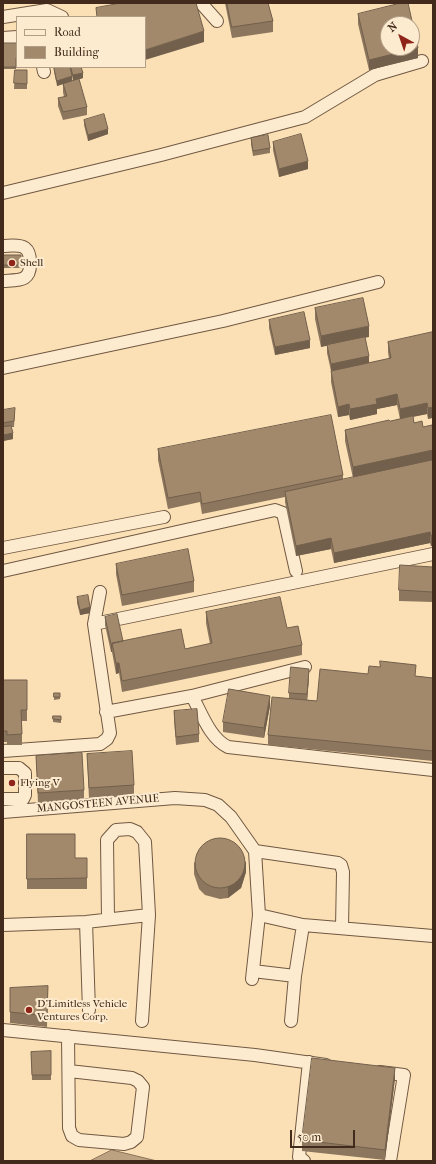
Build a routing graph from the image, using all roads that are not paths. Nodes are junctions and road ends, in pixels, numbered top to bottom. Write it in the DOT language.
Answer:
graph roads {
  1 [pos="202,3"];
  2 [pos="60,16"];
  3 [pos="3,17"];
  4 [pos="217,21"];
  5 [pos="16,37"];
  6 [pos="3,38"];
  7 [pos="422,61"];
  8 [pos="3,193"];
  9 [pos="3,246"];
  10 [pos="3,281"];
  11 [pos="378,282"];
  12 [pos="3,368"];
  13 [pos="286,501"];
  14 [pos="275,510"];
  15 [pos="164,517"];
  16 [pos="3,548"];
  17 [pos="433,554"];
  18 [pos="3,571"];
  19 [pos="296,571"];
  20 [pos="100,592"];
  21 [pos="94,624"];
  22 [pos="306,667"];
  23 [pos="192,696"];
  24 [pos="106,712"];
  25 [pos="3,751"];
  26 [pos="3,768"];
  27 [pos="433,770"];
  28 [pos="3,799"];
  29 [pos="3,812"];
  30 [pos="255,851"];
  31 [pos="150,915"];
  32 [pos="259,915"];
  33 [pos="108,919"];
  34 [pos="86,922"];
  35 [pos="3,925"];
  36 [pos="303,925"];
  37 [pos="342,928"];
  38 [pos="433,936"];
  39 [pos="295,976"];
  40 [pos="89,1010"];
  41 [pos="142,1021"];
  42 [pos="291,1021"];
  43 [pos="3,1030"];
  44 [pos="68,1036"];
  45 [pos="309,1062"];
  46 [pos="338,1066"];
  47 [pos="368,1070"];
  48 [pos="69,1071"];
  49 [pos="304,1161"];
  50 [pos="390,1161"];
  1 -- 4 [label="lane"];
  2 -- 3 [label="lane"];
  5 -- 6 [label="lane"];
  7 -- 8 [label="lane"];
  9 -- 10 [label="lane"];
  11 -- 12 [label="lane"];
  13 -- 14 [label="lane"];
  14 -- 18 [label="lane"];
  14 -- 19 [label="lane"];
  15 -- 16 [label="lane"];
  17 -- 21 [label="lane"];
  20 -- 21 [label="lane"];
  21 -- 24 [label="lane"];
  22 -- 23 [label="lane"];
  23 -- 24 [label="lane"];
  23 -- 27 [label="lane"];
  24 -- 25 [label="lane"];
  26 -- 28 [label="lane"];
  29 -- 30 [label="lane, MANGOSTEEN AVENUE"];
  30 -- 32 [label="lane"];
  30 -- 37 [label="lane"];
  31 -- 33 [label="lane"];
  31 -- 33 [label="lane"];
  31 -- 41 [label="lane"];
  32 -- 36 [label="lane"];
  32 -- 39 [label="lane"];
  33 -- 34 [label="lane"];
  34 -- 35 [label="lane"];
  34 -- 40 [label="lane"];
  36 -- 37 [label="lane"];
  36 -- 39 [label="lane"];
  37 -- 38 [label="lane"];
  39 -- 42 [label="lane"];
  43 -- 44 [label="lane"];
  44 -- 45 [label="lane"];
  44 -- 48 [label="lane"];
  45 -- 46 [label="lane"];
  45 -- 49 [label="lane"];
  47 -- 50 [label="lane"];
  48 -- 48 [label="lane"];
}
